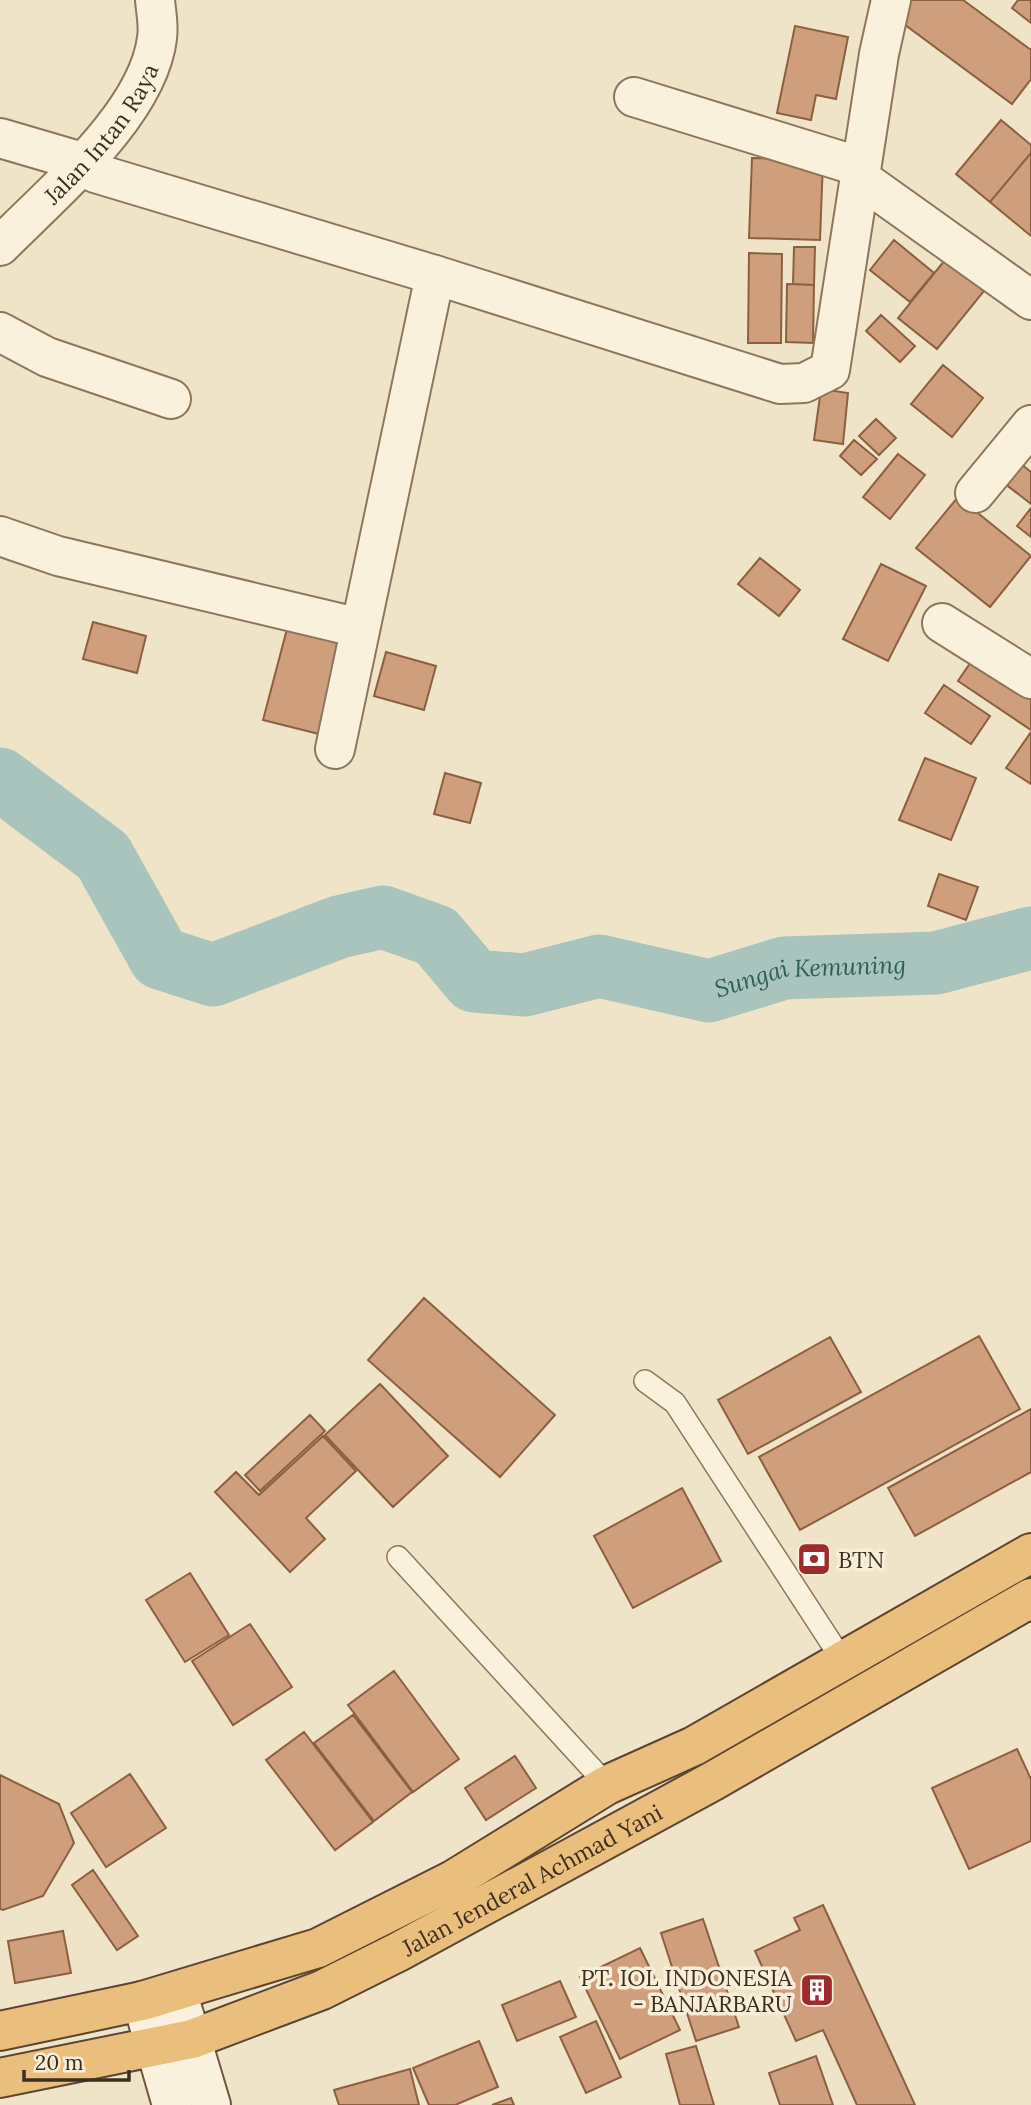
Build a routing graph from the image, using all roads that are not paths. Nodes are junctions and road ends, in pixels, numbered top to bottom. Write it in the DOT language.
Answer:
graph roads {
  1 [pos="155,0"];
  2 [pos="891,0"];
  3 [pos="634,97"];
  4 [pos="0,138"];
  5 [pos="82,162"];
  6 [pos="860,172"];
  7 [pos="0,246"];
  8 [pos="435,275"];
  9 [pos="1031,300"];
  10 [pos="0,332"];
  11 [pos="171,399"];
  12 [pos="1031,425"];
  13 [pos="975,493"];
  14 [pos="0,536"];
  15 [pos="942,624"];
  16 [pos="360,628"];
  17 [pos="1031,679"];
  18 [pos="335,749"];
  19 [pos="645,1381"];
  20 [pos="1031,1553"];
  21 [pos="398,1557"];
  22 [pos="1031,1598"];
  23 [pos="843,1661"];
  24 [pos="607,1785"];
  25 [pos="160,1996"];
  26 [pos="0,2031"];
  27 [pos="192,2039"];
  28 [pos="155,2049"];
  29 [pos="0,2078"];
  30 [pos="172,2105"];
  31 [pos="211,2105"];
  1 -- 5 [label="street, Jalan Intan Raya"];
  2 -- 6 [label="street"];
  3 -- 6 [label="street"];
  4 -- 5 [label="street"];
  5 -- 7 [label="street, Jalan Intan Raya"];
  5 -- 8 [label="street"];
  6 -- 8 [label="street"];
  6 -- 9 [label="street"];
  8 -- 16 [label="street"];
  10 -- 11 [label="street"];
  12 -- 13 [label="street"];
  14 -- 16 [label="street"];
  15 -- 17 [label="street"];
  16 -- 18 [label="street"];
  19 -- 23 [label="lane"];
  20 -- 23 [label="highway, Jalan Jenderal Achmad Yani"];
  21 -- 24 [label="lane"];
  22 -- 27 [label="highway, Jalan Jenderal Achmad Yani"];
  23 -- 24 [label="highway, Jalan Jenderal Achmad Yani"];
  24 -- 25 [label="highway, Jalan Jenderal Achmad Yani"];
  25 -- 26 [label="highway, Jalan Jenderal Achmad Yani"];
  25 -- 27 [label="street"];
  25 -- 28 [label="street"];
  27 -- 28 [label="highway, Jalan Jenderal Achmad Yani"];
  27 -- 31 [label="street"];
  28 -- 29 [label="highway, Jalan Jenderal Achmad Yani"];
  28 -- 30 [label="street"];
}
